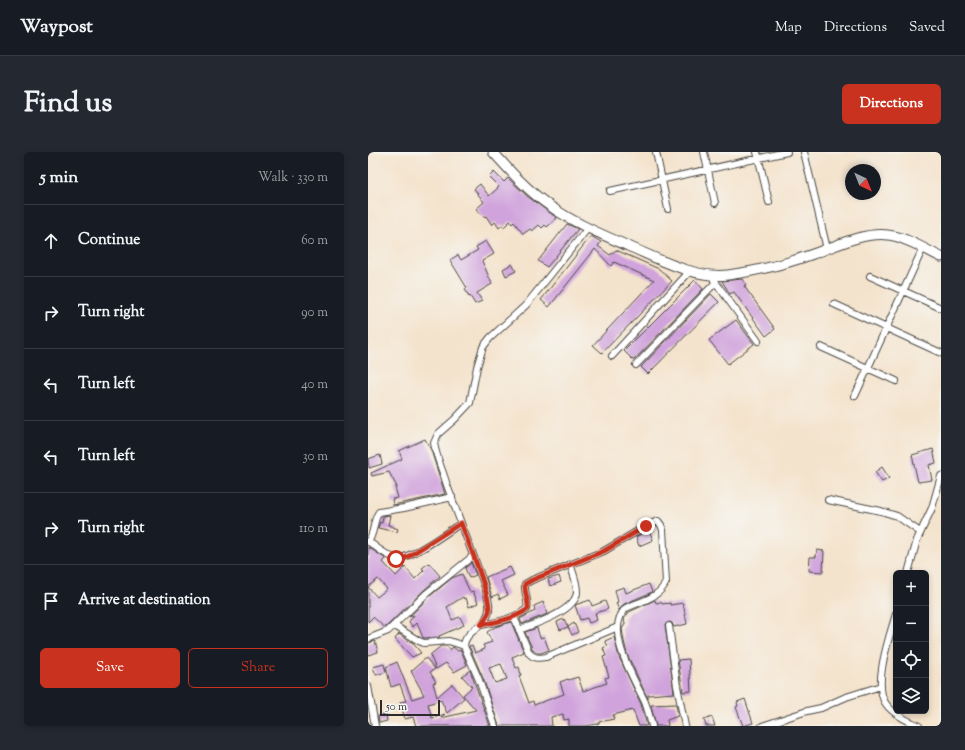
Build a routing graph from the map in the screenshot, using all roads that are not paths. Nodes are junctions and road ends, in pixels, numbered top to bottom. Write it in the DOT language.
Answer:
graph roads {
  1 [pos="493,152"];
  2 [pos="656,152"];
  3 [pos="704,152"];
  4 [pos="787,152"];
  5 [pos="804,152"];
  6 [pos="757,155"];
  7 [pos="708,169"];
  8 [pos="661,180"];
  9 [pos="610,191"];
  10 [pos="768,202"];
  11 [pos="715,203"];
  12 [pos="668,209"];
  13 [pos="588,228"];
  14 [pos="923,248"];
  15 [pos="827,249"];
  16 [pos="941,257"];
  17 [pos="691,270"];
  18 [pos="870,276"];
  19 [pos="713,278"];
  20 [pos="903,291"];
  21 [pos="834,304"];
  22 [pos="941,308"];
  23 [pos="886,328"];
  24 [pos="758,341"];
  25 [pos="821,347"];
  26 [pos="941,353"];
  27 [pos="612,356"];
  28 [pos="636,365"];
  29 [pos="868,368"];
  30 [pos="896,381"];
  31 [pos="855,396"];
  32 [pos="941,476"];
  33 [pos="452,497"];
  34 [pos="828,500"];
  35 [pos="461,523"];
  36 [pos="920,532"];
  37 [pos="368,542"];
  38 [pos="473,556"];
  39 [pos="570,564"];
  40 [pos="909,570"];
  41 [pos="514,617"];
  42 [pos="893,624"];
  43 [pos="481,625"];
  44 [pos="395,626"];
  45 [pos="669,626"];
  46 [pos="618,627"];
  47 [pos="519,630"];
  48 [pos="368,639"];
  49 [pos="464,646"];
  50 [pos="368,686"];
  51 [pos="881,686"];
  52 [pos="370,705"];
  53 [pos="375,726"];
  54 [pos="495,726"];
  55 [pos="652,726"];
  56 [pos="686,726"];
  57 [pos="762,726"];
  58 [pos="919,726"];
  1 -- 13 [label="street"];
  2 -- 8 [label="street"];
  3 -- 7 [label="street"];
  4 -- 6 [label="street"];
  5 -- 15 [label="street"];
  6 -- 7 [label="street"];
  6 -- 10 [label="street"];
  7 -- 8 [label="street"];
  7 -- 11 [label="street"];
  8 -- 9 [label="street"];
  8 -- 12 [label="street"];
  13 -- 17 [label="street"];
  13 -- 33 [label="street"];
  14 -- 15 [label="street"];
  14 -- 16 [label="street"];
  14 -- 20 [label="street"];
  15 -- 19 [label="street"];
  17 -- 19 [label="street"];
  17 -- 27 [label="street"];
  18 -- 20 [label="street"];
  19 -- 24 [label="street"];
  19 -- 28 [label="street"];
  20 -- 22 [label="street"];
  20 -- 23 [label="street"];
  21 -- 23 [label="street"];
  23 -- 26 [label="street"];
  23 -- 29 [label="street"];
  25 -- 29 [label="street"];
  29 -- 30 [label="street"];
  29 -- 31 [label="street"];
  32 -- 36 [label="street"];
  33 -- 35 [label="street"];
  33 -- 37 [label="street"];
  34 -- 36 [label="street"];
  35 -- 37 [label="street"];
  35 -- 38 [label="street"];
  36 -- 40 [label="street"];
  38 -- 43 [label="street"];
  38 -- 44 [label="street"];
  39 -- 41 [label="street"];
  39 -- 46 [label="street"];
  39 -- 47 [label="street"];
  41 -- 43 [label="street"];
  41 -- 47 [label="street"];
  42 -- 51 [label="street"];
  43 -- 49 [label="street"];
  44 -- 48 [label="street"];
  44 -- 49 [label="street"];
  45 -- 56 [label="street"];
  46 -- 47 [label="street"];
  46 -- 55 [label="street"];
  49 -- 54 [label="street"];
  50 -- 52 [label="street"];
  51 -- 57 [label="street"];
  51 -- 58 [label="street"];
  52 -- 53 [label="street"];
}
